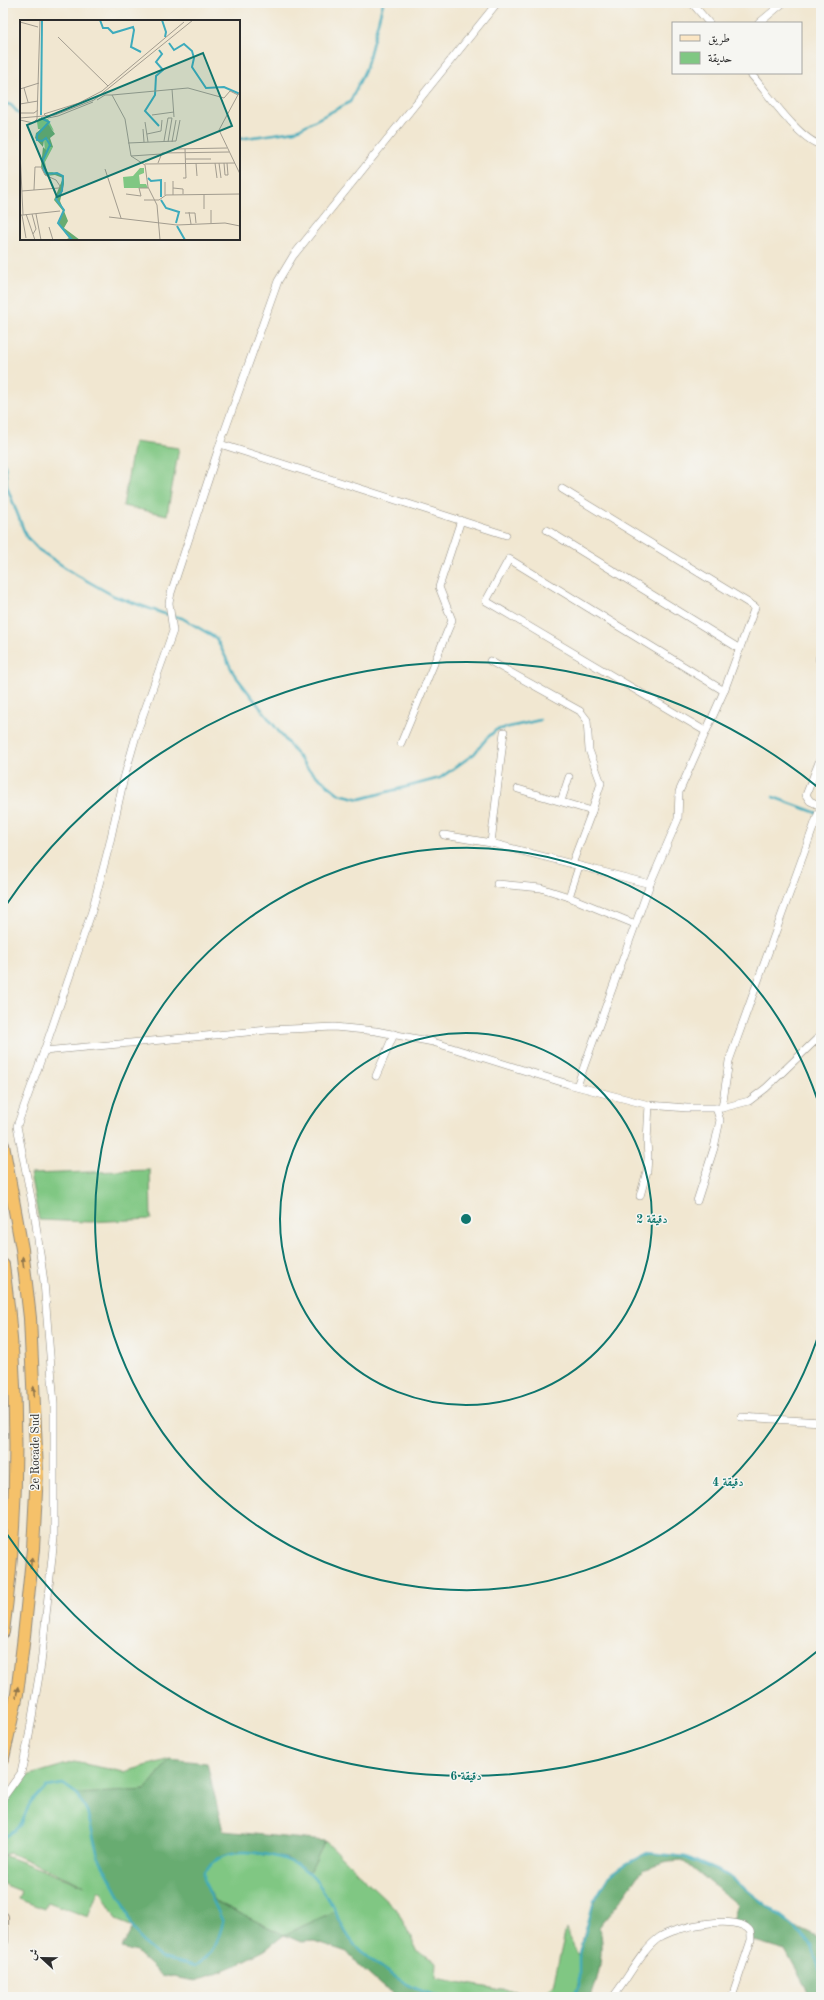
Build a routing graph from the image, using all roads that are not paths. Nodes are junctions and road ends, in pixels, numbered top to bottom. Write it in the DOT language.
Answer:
graph roads {
  1 [pos="497,3"];
  2 [pos="692,3"];
  3 [pos="783,3"];
  4 [pos="708,22"];
  5 [pos="760,22"];
  6 [pos="751,74"];
  7 [pos="821,145"];
  8 [pos="220,444"];
  9 [pos="562,489"];
  10 [pos="461,520"];
  11 [pos="547,530"];
  12 [pos="506,535"];
  13 [pos="740,649"];
  14 [pos="490,661"];
  15 [pos="724,691"];
  16 [pos="705,731"];
  17 [pos="504,732"];
  18 [pos="401,743"];
  19 [pos="821,757"];
  20 [pos="569,777"];
  21 [pos="518,789"];
  22 [pos="561,801"];
  23 [pos="821,806"];
  24 [pos="592,811"];
  25 [pos="444,835"];
  26 [pos="491,842"];
  27 [pos="576,865"];
  28 [pos="497,884"];
  29 [pos="650,884"];
  30 [pos="569,897"];
  31 [pos="635,924"];
  32 [pos="394,1034"];
  33 [pos="821,1035"];
  34 [pos="44,1051"];
  35 [pos="376,1076"];
  36 [pos="577,1086"];
  37 [pos="649,1105"];
  38 [pos="719,1108"];
  39 [pos="3,1145"];
  40 [pos="640,1196"];
  41 [pos="697,1201"];
  42 [pos="3,1265"];
  43 [pos="741,1417"];
  44 [pos="821,1422"];
  45 [pos="3,1632"];
  46 [pos="3,1758"];
  47 [pos="3,1798"];
  48 [pos="3,1917"];
  49 [pos="3,1941"];
  50 [pos="613,1997"];
  51 [pos="732,1997"];
  1 -- 8 [label="street"];
  2 -- 4 [label="street"];
  3 -- 5 [label="street"];
  6 -- 7 [label="street"];
  8 -- 10 [label="street"];
  8 -- 34 [label="street"];
  9 -- 13 [label="street"];
  10 -- 12 [label="street"];
  10 -- 18 [label="street"];
  11 -- 13 [label="street"];
  13 -- 15 [label="street"];
  14 -- 24 [label="street"];
  15 -- 16 [label="street"];
  15 -- 16 [label="street"];
  16 -- 29 [label="street"];
  17 -- 26 [label="street"];
  19 -- 23 [label="street"];
  20 -- 22 [label="street"];
  21 -- 22 [label="street"];
  22 -- 24 [label="street"];
  23 -- 38 [label="street"];
  24 -- 27 [label="street"];
  25 -- 26 [label="street"];
  26 -- 27 [label="street"];
  27 -- 29 [label="street"];
  27 -- 30 [label="street"];
  28 -- 30 [label="street"];
  29 -- 31 [label="street"];
  30 -- 31 [label="street"];
  31 -- 36 [label="street"];
  32 -- 34 [label="street"];
  32 -- 35 [label="street"];
  32 -- 36 [label="street"];
  33 -- 38 [label="street"];
  34 -- 47 [label="street"];
  36 -- 37 [label="street"];
  37 -- 38 [label="street"];
  37 -- 40 [label="street"];
  38 -- 41 [label="street"];
  46 -- 39 [label="highway, 2e Rocade Sud, one-way"];
  42 -- 45 [label="highway, 2e Rocade Sud"];
  43 -- 44 [label="street"];
  48 -- 49 [label="street"];
  50 -- 51 [label="street"];
}
